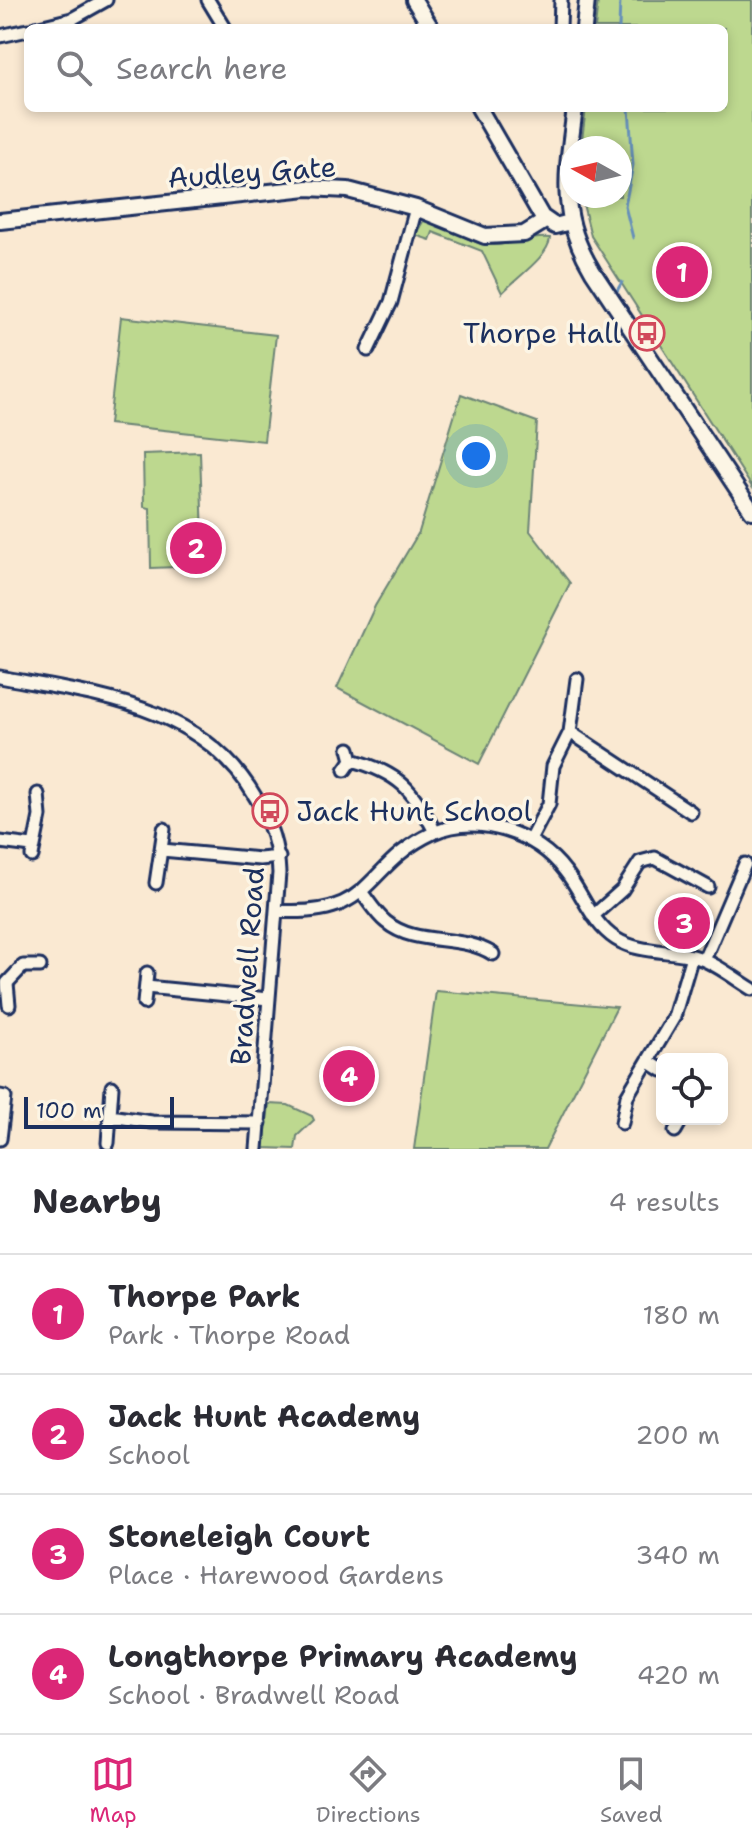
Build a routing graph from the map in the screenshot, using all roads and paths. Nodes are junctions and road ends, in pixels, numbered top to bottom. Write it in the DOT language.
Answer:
graph roads {
  1 [pos="106,0"];
  2 [pos="208,0"];
  3 [pos="414,0"];
  4 [pos="561,0"];
  5 [pos="587,0"];
  6 [pos="51,24"];
  7 [pos="223,24"];
  8 [pos="429,24"];
  9 [pos="560,24"];
  10 [pos="584,24"];
  11 [pos="24,31"];
  12 [pos="0,36"];
  13 [pos="481,112"];
  14 [pos="575,112"];
  15 [pos="416,208"];
  16 [pos="0,221"];
  17 [pos="545,221"];
  18 [pos="570,222"];
  19 [pos="368,350"];
  20 [pos="752,511"];
  21 [pos="0,677"];
  22 [pos="577,679"];
  23 [pos="570,732"];
  24 [pos="349,760"];
  25 [pos="38,794"];
  26 [pos="691,812"];
  27 [pos="164,829"];
  28 [pos="435,832"];
  29 [pos="530,840"];
  30 [pos="0,842"];
  31 [pos="162,850"];
  32 [pos="279,857"];
  33 [pos="745,864"];
  34 [pos="156,883"];
  35 [pos="708,887"];
  36 [pos="362,893"];
  37 [pos="276,911"];
  38 [pos="593,916"];
  39 [pos="493,954"];
  40 [pos="698,958"];
  41 [pos="40,966"];
  42 [pos="147,973"];
  43 [pos="4,982"];
  44 [pos="146,987"];
  45 [pos="752,989"];
  46 [pos="269,999"];
  47 [pos="144,1003"];
  48 [pos="9,1005"];
  49 [pos="648,1061"];
  50 [pos="656,1066"];
  51 [pos="112,1087"];
  52 [pos="0,1096"];
  53 [pos="110,1116"];
  54 [pos="260,1123"];
  55 [pos="622,1123"];
  56 [pos="678,1125"];
  57 [pos="675,1131"];
  58 [pos="0,1139"];
  59 [pos="108,1143"];
  60 [pos="257,1149"];
  1 -- 6 [label="street"];
  2 -- 7 [label="street"];
  3 -- 8 [label="street"];
  4 -- 9 [label="street"];
  5 -- 10 [label="street"];
  11 -- 12 [label="street"];
  13 -- 17 [label="street"];
  14 -- 18 [label="street"];
  15 -- 16 [label="street, Audley Gate"];
  15 -- 17 [label="street, Audley Gate"];
  15 -- 19 [label="street"];
  17 -- 18 [label="street"];
  18 -- 20 [label="street"];
  21 -- 32 [label="street, Bradwell Road"];
  22 -- 23 [label="street"];
  23 -- 26 [label="street"];
  23 -- 29 [label="street"];
  24 -- 28 [label="street"];
  25 -- 30 [label="street"];
  27 -- 31 [label="street"];
  28 -- 29 [label="street"];
  28 -- 36 [label="street"];
  29 -- 38 [label="street"];
  31 -- 32 [label="street"];
  31 -- 34 [label="street"];
  32 -- 37 [label="street, Bradwell Road"];
  33 -- 40 [label="street"];
  35 -- 38 [label="street"];
  36 -- 37 [label="street"];
  36 -- 39 [label="street"];
  37 -- 46 [label="street, Bradwell Road"];
  38 -- 40 [label="street"];
  40 -- 45 [label="street"];
  40 -- 49 [label="street"];
  41 -- 43 [label="street"];
  42 -- 44 [label="street"];
  43 -- 48 [label="street"];
  44 -- 46 [label="street"];
  44 -- 47 [label="street"];
  46 -- 54 [label="street, Bradwell Road"];
  49 -- 50 [label="street"];
  49 -- 55 [label="street"];
  51 -- 53 [label="street"];
  52 -- 58 [label="street"];
  53 -- 54 [label="street"];
  53 -- 59 [label="street"];
  54 -- 60 [label="street, Bradwell Road"];
  56 -- 57 [label="street"];
}
